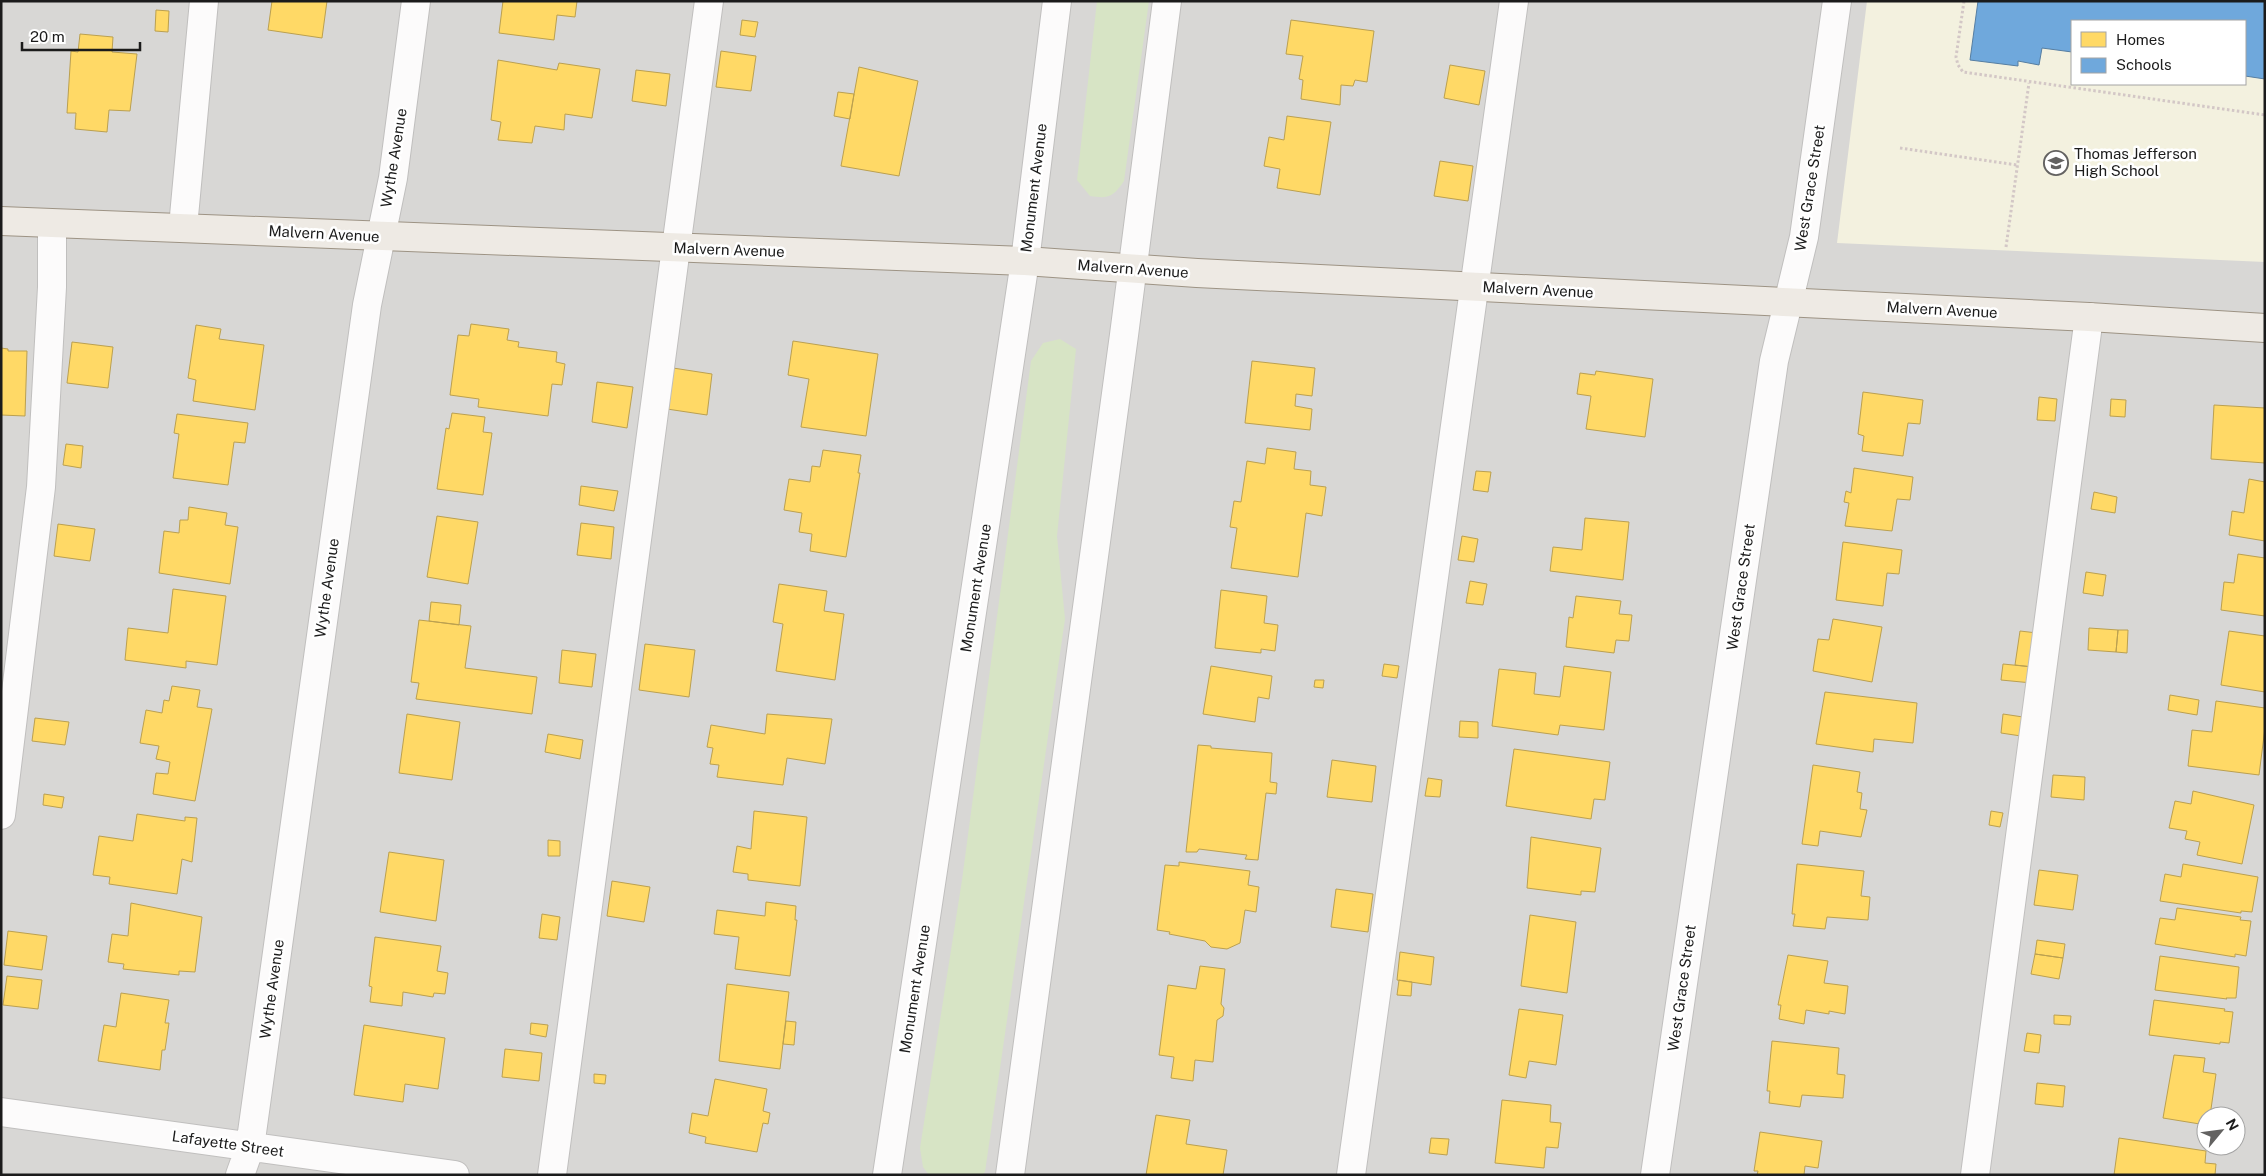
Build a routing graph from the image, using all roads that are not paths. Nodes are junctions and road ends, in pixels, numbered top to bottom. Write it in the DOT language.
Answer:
graph roads {
  1 [pos="204,1"];
  2 [pos="416,1"];
  3 [pos="709,1"];
  4 [pos="1057,1"];
  5 [pos="1167,1"];
  6 [pos="1514,1"];
  7 [pos="1837,1"];
  8 [pos="1,221"];
  9 [pos="52,224"];
  10 [pos="183,227"];
  11 [pos="380,237"];
  12 [pos="677,248"];
  13 [pos="1025,261"];
  14 [pos="1132,268"];
  15 [pos="1474,286"];
  16 [pos="1789,303"];
  17 [pos="2089,317"];
  18 [pos="2265,328"];
  19 [pos="11,646"];
  20 [pos="1,815"];
  21 [pos="1,1112"];
  22 [pos="250,1147"];
  23 [pos="240,1175"];
  24 [pos="455,1175"];
  25 [pos="552,1175"];
  26 [pos="887,1175"];
  27 [pos="1010,1175"];
  28 [pos="1352,1175"];
  29 [pos="1655,1175"];
  30 [pos="1975,1175"];
  1 -- 10 [label="street"];
  2 -- 11 [label="street, Wythe Avenue"];
  3 -- 12 [label="street"];
  4 -- 13 [label="street, Monument Avenue"];
  5 -- 14 [label="street"];
  6 -- 15 [label="street"];
  7 -- 16 [label="street, West Grace Street"];
  8 -- 9 [label="main road, Malvern Avenue"];
  9 -- 10 [label="main road, Malvern Avenue"];
  9 -- 19 [label="street"];
  10 -- 11 [label="main road, Malvern Avenue"];
  11 -- 12 [label="main road, Malvern Avenue"];
  11 -- 22 [label="street, Wythe Avenue"];
  12 -- 13 [label="main road, Malvern Avenue"];
  12 -- 25 [label="street"];
  13 -- 14 [label="main road, Malvern Avenue"];
  13 -- 26 [label="street, Monument Avenue"];
  14 -- 15 [label="main road, Malvern Avenue"];
  14 -- 27 [label="street"];
  15 -- 16 [label="main road, Malvern Avenue"];
  15 -- 28 [label="street"];
  16 -- 17 [label="main road, Malvern Avenue"];
  16 -- 29 [label="street, West Grace Street"];
  17 -- 18 [label="main road, Malvern Avenue"];
  17 -- 30 [label="street"];
  19 -- 20 [label="street"];
  21 -- 22 [label="street, Lafayette Street"];
  22 -- 23 [label="street, Wythe Avenue"];
  22 -- 24 [label="street, Lafayette Street"];
}
